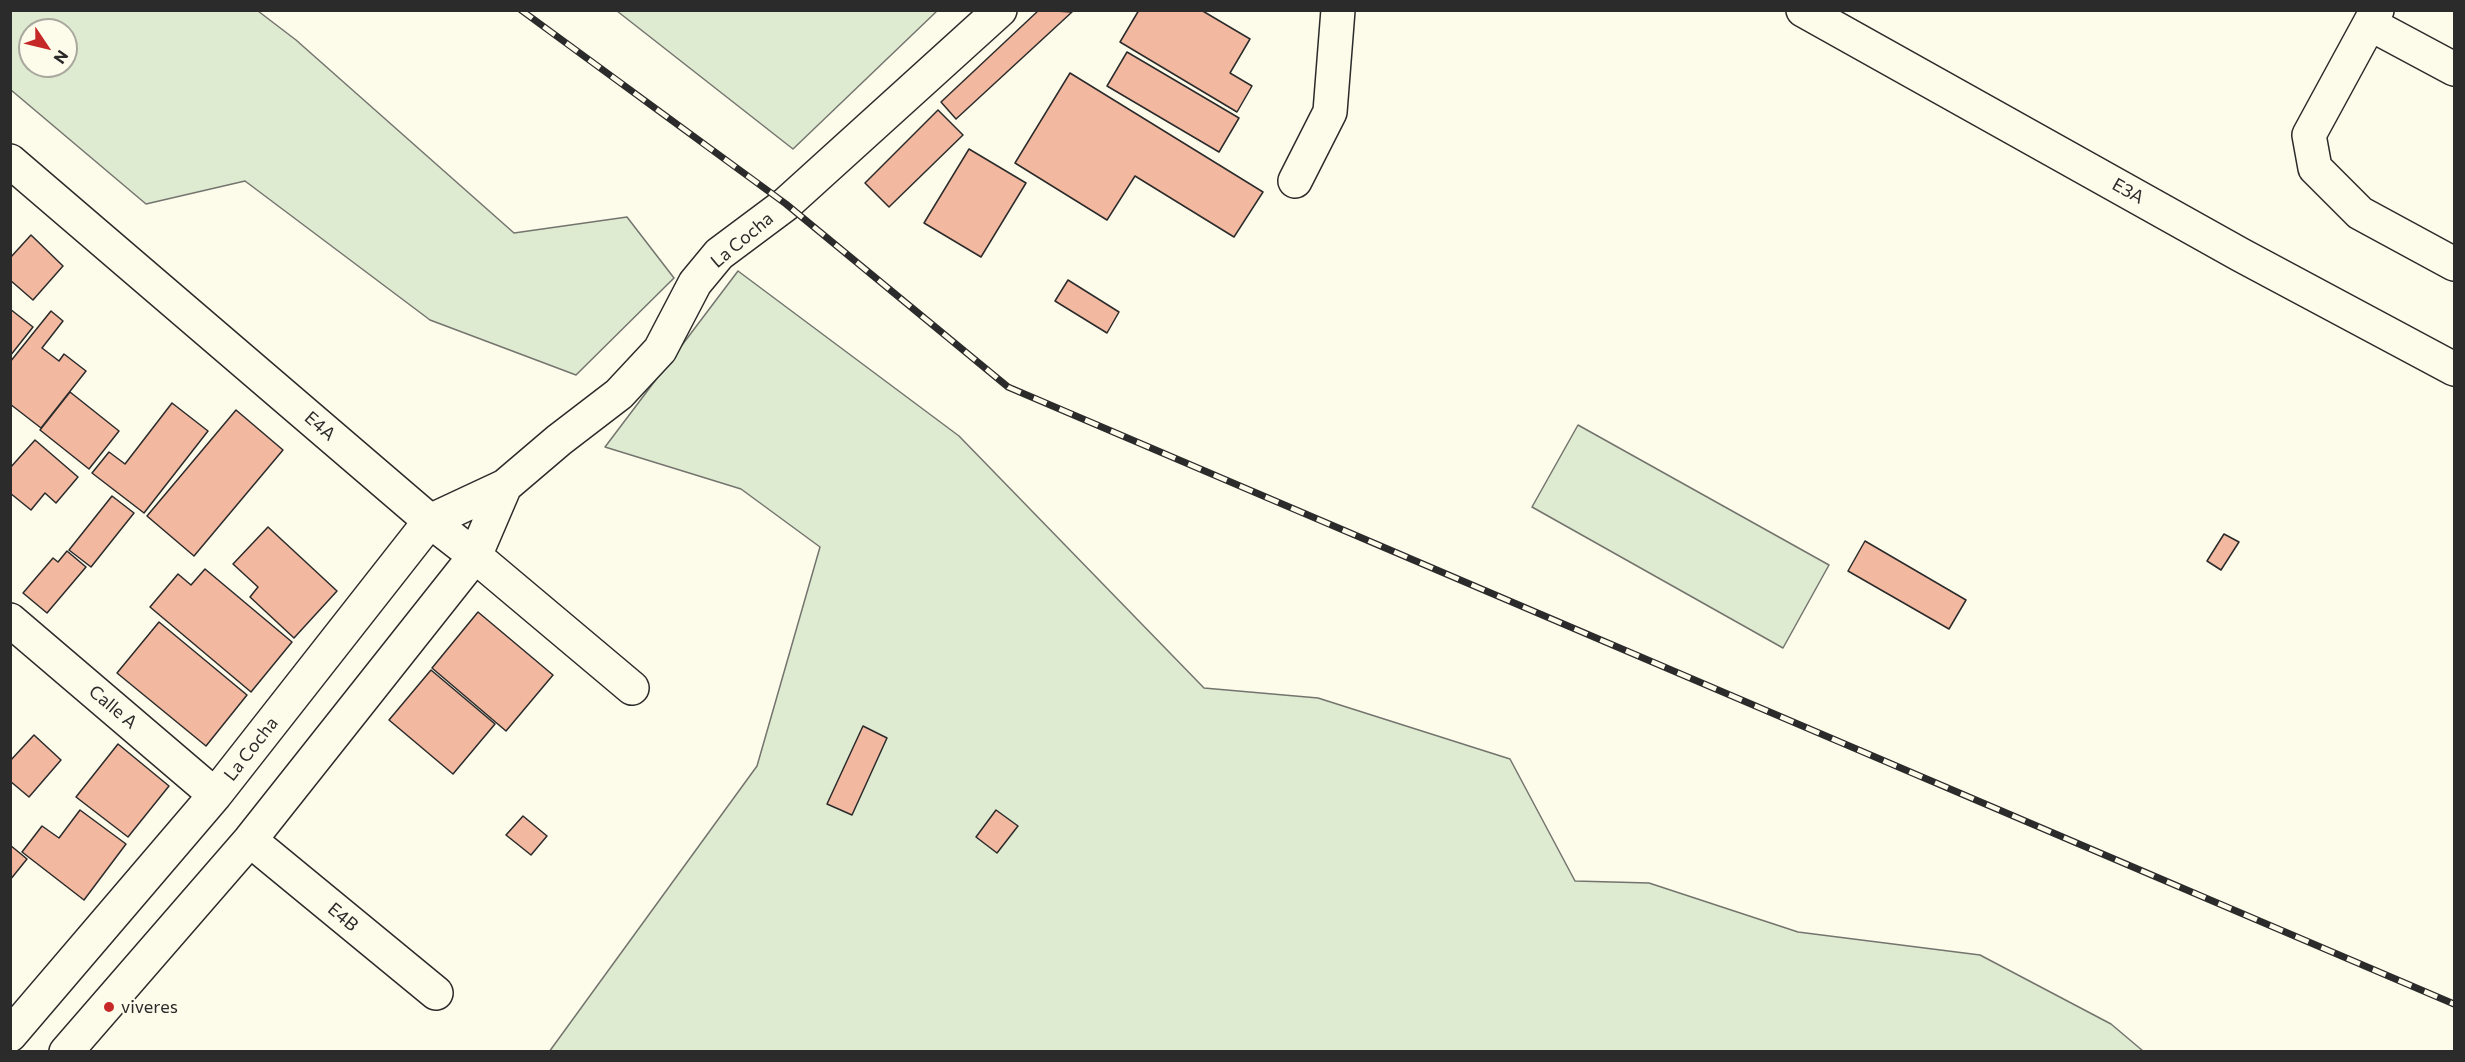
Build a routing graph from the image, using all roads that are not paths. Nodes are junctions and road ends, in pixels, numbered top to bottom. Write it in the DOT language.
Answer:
graph roads {
  1 [pos="1000,10"];
  2 [pos="1338,10"];
  3 [pos="1803,10"];
  4 [pos="2374,17"];
  5 [pos="2454,69"];
  6 [pos="10,161"];
  7 [pos="1295,181"];
  8 [pos="2454,264"];
  9 [pos="2454,369"];
  10 [pos="505,486"];
  11 [pos="430,521"];
  12 [pos="475,556"];
  13 [pos="10,620"];
  14 [pos="632,688"];
  15 [pos="215,795"];
  16 [pos="250,840"];
  17 [pos="436,993"];
  18 [pos="10,1035"];
  19 [pos="66,1052"];
  1 -- 10 [label="street, La Cocha"];
  2 -- 7 [label="street"];
  3 -- 9 [label="street, E3A"];
  4 -- 5 [label="street"];
  4 -- 8 [label="street"];
  6 -- 11 [label="street, E4A"];
  10 -- 11 [label="street, La Cocha"];
  10 -- 12 [label="street, La Cocha"];
  11 -- 12 [label="street, E4A"];
  11 -- 15 [label="street, La Cocha"];
  12 -- 14 [label="street, E4A"];
  12 -- 16 [label="street, La Cocha"];
  13 -- 15 [label="street, Calle A"];
  15 -- 18 [label="street, La Cocha"];
  16 -- 17 [label="street, E4B"];
  16 -- 19 [label="street, La Cocha"];
}
